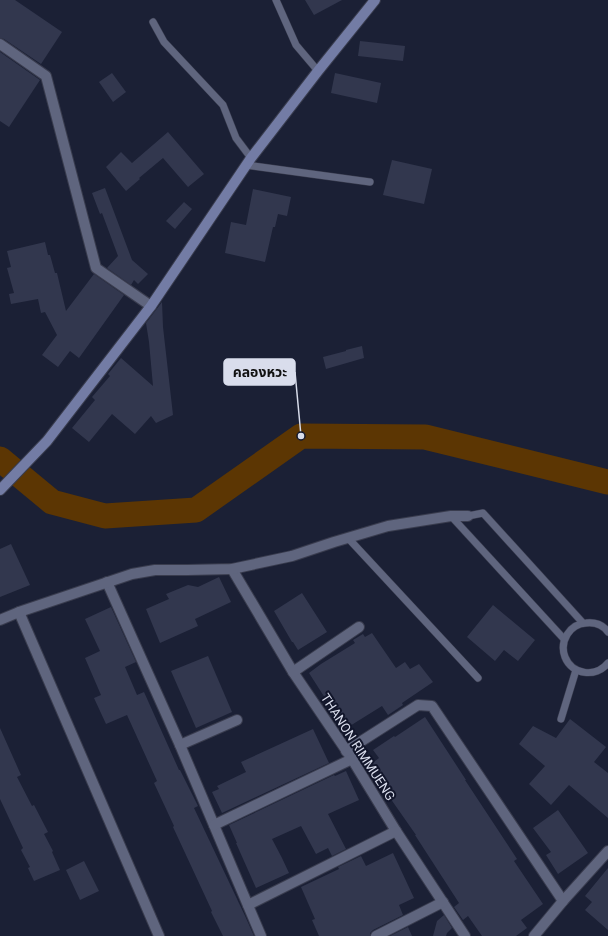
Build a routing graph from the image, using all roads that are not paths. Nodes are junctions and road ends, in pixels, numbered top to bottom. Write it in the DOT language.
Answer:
graph roads {
  1 [pos="276,0"];
  2 [pos="375,0"];
  3 [pos="153,22"];
  4 [pos="0,44"];
  5 [pos="318,71"];
  6 [pos="248,162"];
  7 [pos="370,182"];
  8 [pos="151,306"];
  9 [pos="0,490"];
  10 [pos="451,516"];
  11 [pos="468,516"];
  12 [pos="348,538"];
  13 [pos="232,569"];
  14 [pos="107,582"];
  15 [pos="19,612"];
  16 [pos="0,620"];
  17 [pos="583,623"];
  18 [pos="359,627"];
  19 [pos="608,632"];
  20 [pos="564,640"];
  21 [pos="608,663"];
  22 [pos="576,670"];
  23 [pos="294,672"];
  24 [pos="478,678"];
  25 [pos="561,719"];
  26 [pos="237,720"];
  27 [pos="180,745"];
  28 [pos="349,755"];
  29 [pos="214,825"];
  30 [pos="396,831"];
  31 [pos="608,851"];
  32 [pos="563,901"];
  33 [pos="443,902"];
  34 [pos="248,906"];
  35 [pos="159,936"];
  36 [pos="261,936"];
  37 [pos="376,936"];
  38 [pos="465,936"];
  39 [pos="534,936"];
  1 -- 5 [label="lane"];
  2 -- 5 [label="street"];
  3 -- 6 [label="lane"];
  4 -- 8 [label="street"];
  5 -- 6 [label="street"];
  6 -- 7 [label="lane"];
  6 -- 8 [label="street"];
  8 -- 9 [label="street"];
  10 -- 11 [label="street"];
  10 -- 12 [label="street"];
  10 -- 20 [label="lane"];
  11 -- 17 [label="lane"];
  12 -- 13 [label="street"];
  12 -- 24 [label="lane"];
  13 -- 14 [label="street"];
  13 -- 23 [label="street, THANON RIMMUENG"];
  14 -- 15 [label="street"];
  14 -- 27 [label="street"];
  15 -- 16 [label="street"];
  15 -- 35 [label="street"];
  17 -- 19 [label="lane"];
  17 -- 20 [label="lane"];
  18 -- 23 [label="street"];
  20 -- 22 [label="lane"];
  21 -- 22 [label="lane"];
  22 -- 25 [label="lane"];
  23 -- 28 [label="street, THANON RIMMUENG"];
  26 -- 27 [label="street"];
  27 -- 29 [label="street"];
  28 -- 29 [label="street"];
  28 -- 30 [label="street, THANON RIMMUENG"];
  28 -- 32 [label="street"];
  29 -- 34 [label="street"];
  30 -- 33 [label="street, THANON RIMMUENG"];
  30 -- 34 [label="street"];
  31 -- 32 [label="street"];
  32 -- 39 [label="street"];
  33 -- 37 [label="street"];
  33 -- 38 [label="street, THANON RIMMUENG"];
  34 -- 36 [label="street"];
}
